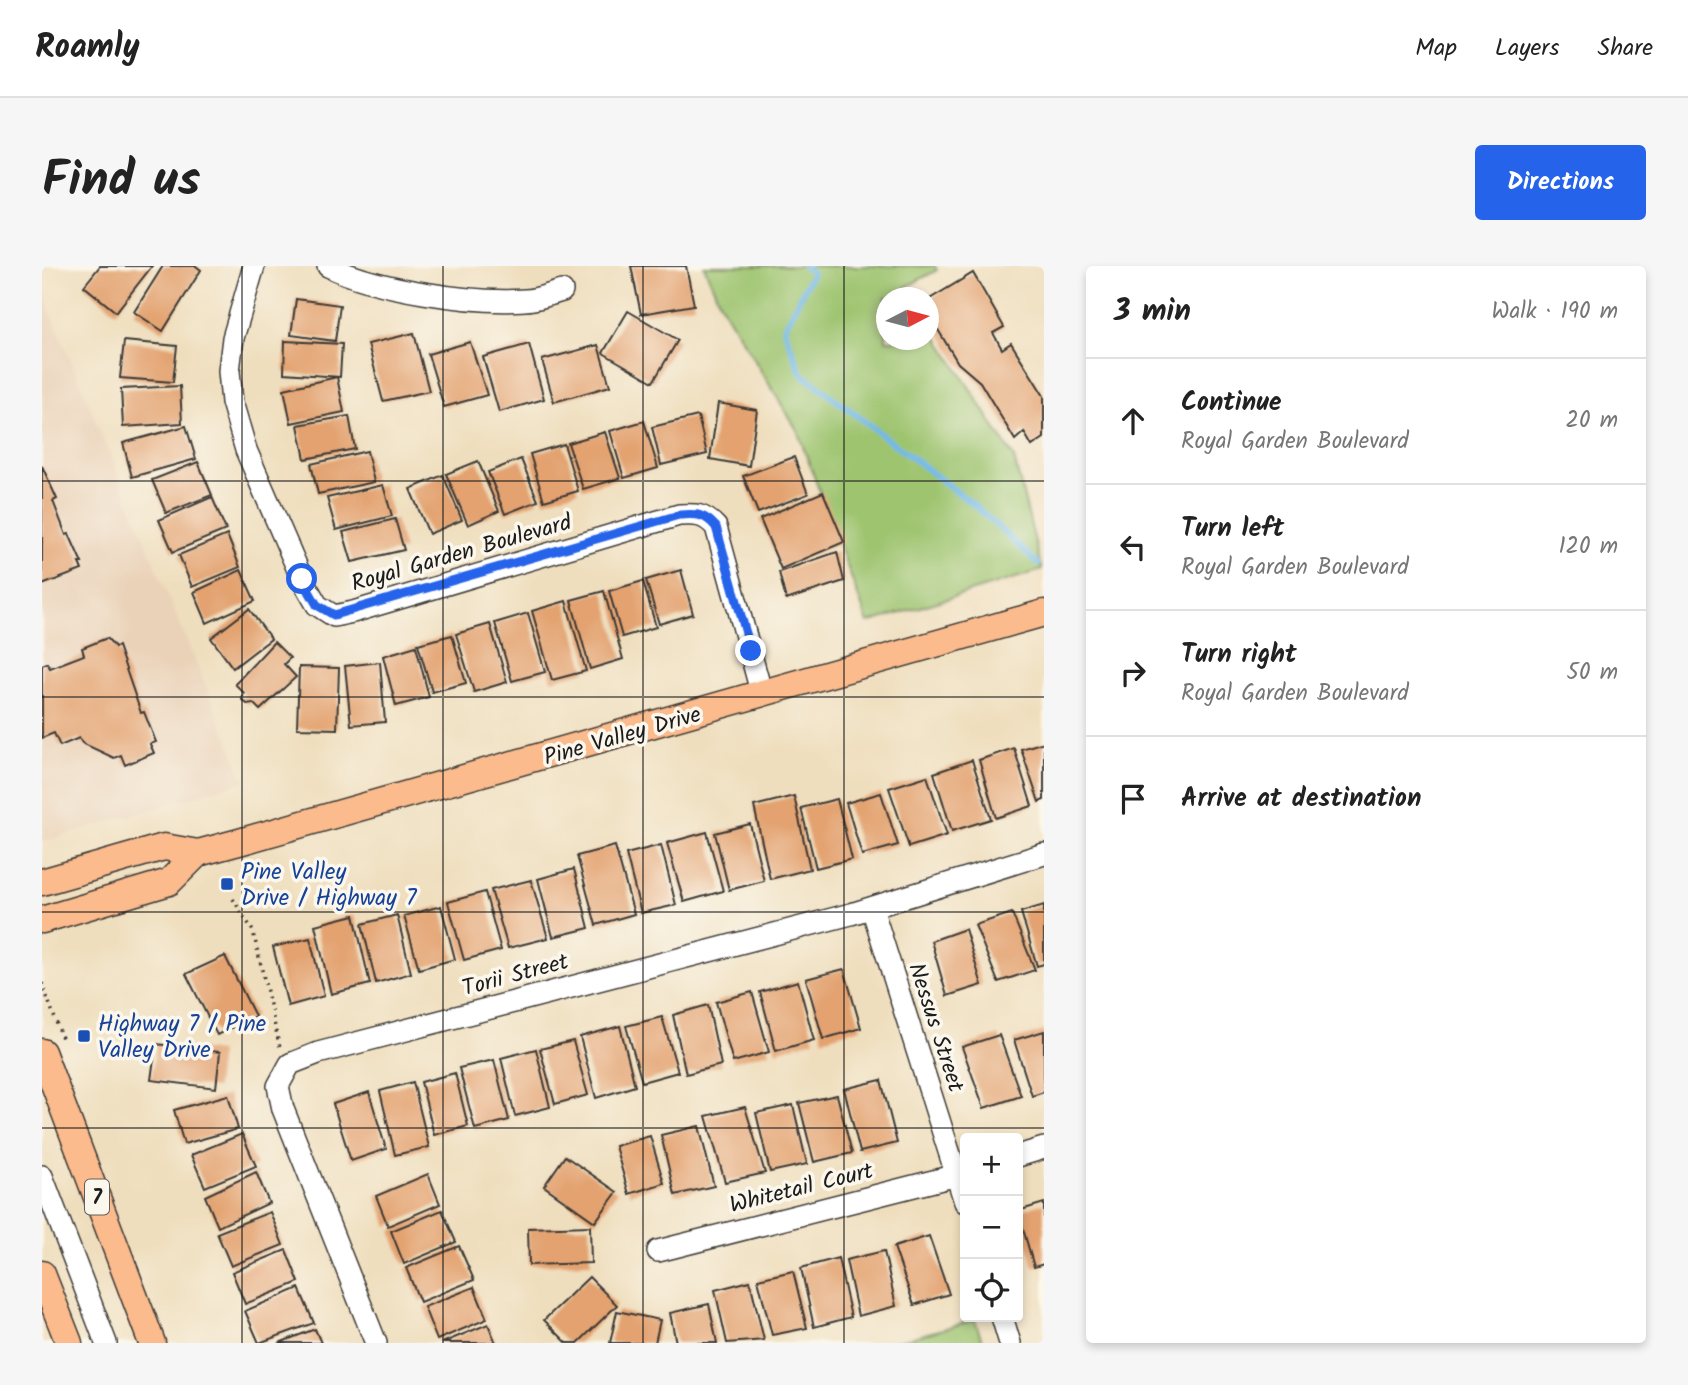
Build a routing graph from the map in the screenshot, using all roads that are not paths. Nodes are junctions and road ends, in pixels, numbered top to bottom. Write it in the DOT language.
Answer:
graph roads {
  1 [pos="254,266"];
  2 [pos="328,266"];
  3 [pos="562,291"];
  4 [pos="1044,613"];
  5 [pos="762,695"];
  6 [pos="198,853"];
  7 [pos="1044,854"];
  8 [pos="42,882"];
  9 [pos="872,908"];
  10 [pos="42,920"];
  11 [pos="42,1052"];
  12 [pos="1044,1148"];
  13 [pos="1023,1154"];
  14 [pos="960,1171"];
  15 [pos="960,1174"];
  16 [pos="42,1175"];
  17 [pos="658,1251"];
  18 [pos="42,1274"];
  19 [pos="1004,1322"];
  20 [pos="69,1343"];
  21 [pos="106,1343"];
  22 [pos="152,1343"];
  23 [pos="376,1343"];
  24 [pos="1010,1343"];
  1 -- 5 [label="street, Royal Garden Boulevard"];
  2 -- 3 [label="street"];
  4 -- 5 [label="main road, Pine Valley Drive"];
  5 -- 6 [label="main road, Pine Valley Drive"];
  6 -- 8 [label="main road, Pine Valley Drive"];
  6 -- 10 [label="main road, Pine Valley Drive"];
  7 -- 9 [label="street, Torii Street"];
  9 -- 14 [label="street, Nessus Street"];
  9 -- 23 [label="street, Torii Street"];
  11 -- 22 [label="main road, 7"];
  12 -- 13 [label="street"];
  15 -- 17 [label="street, Whitetail Court"];
  16 -- 21 [label="street"];
  18 -- 20 [label="main road"];
  19 -- 24 [label="street"];
}
